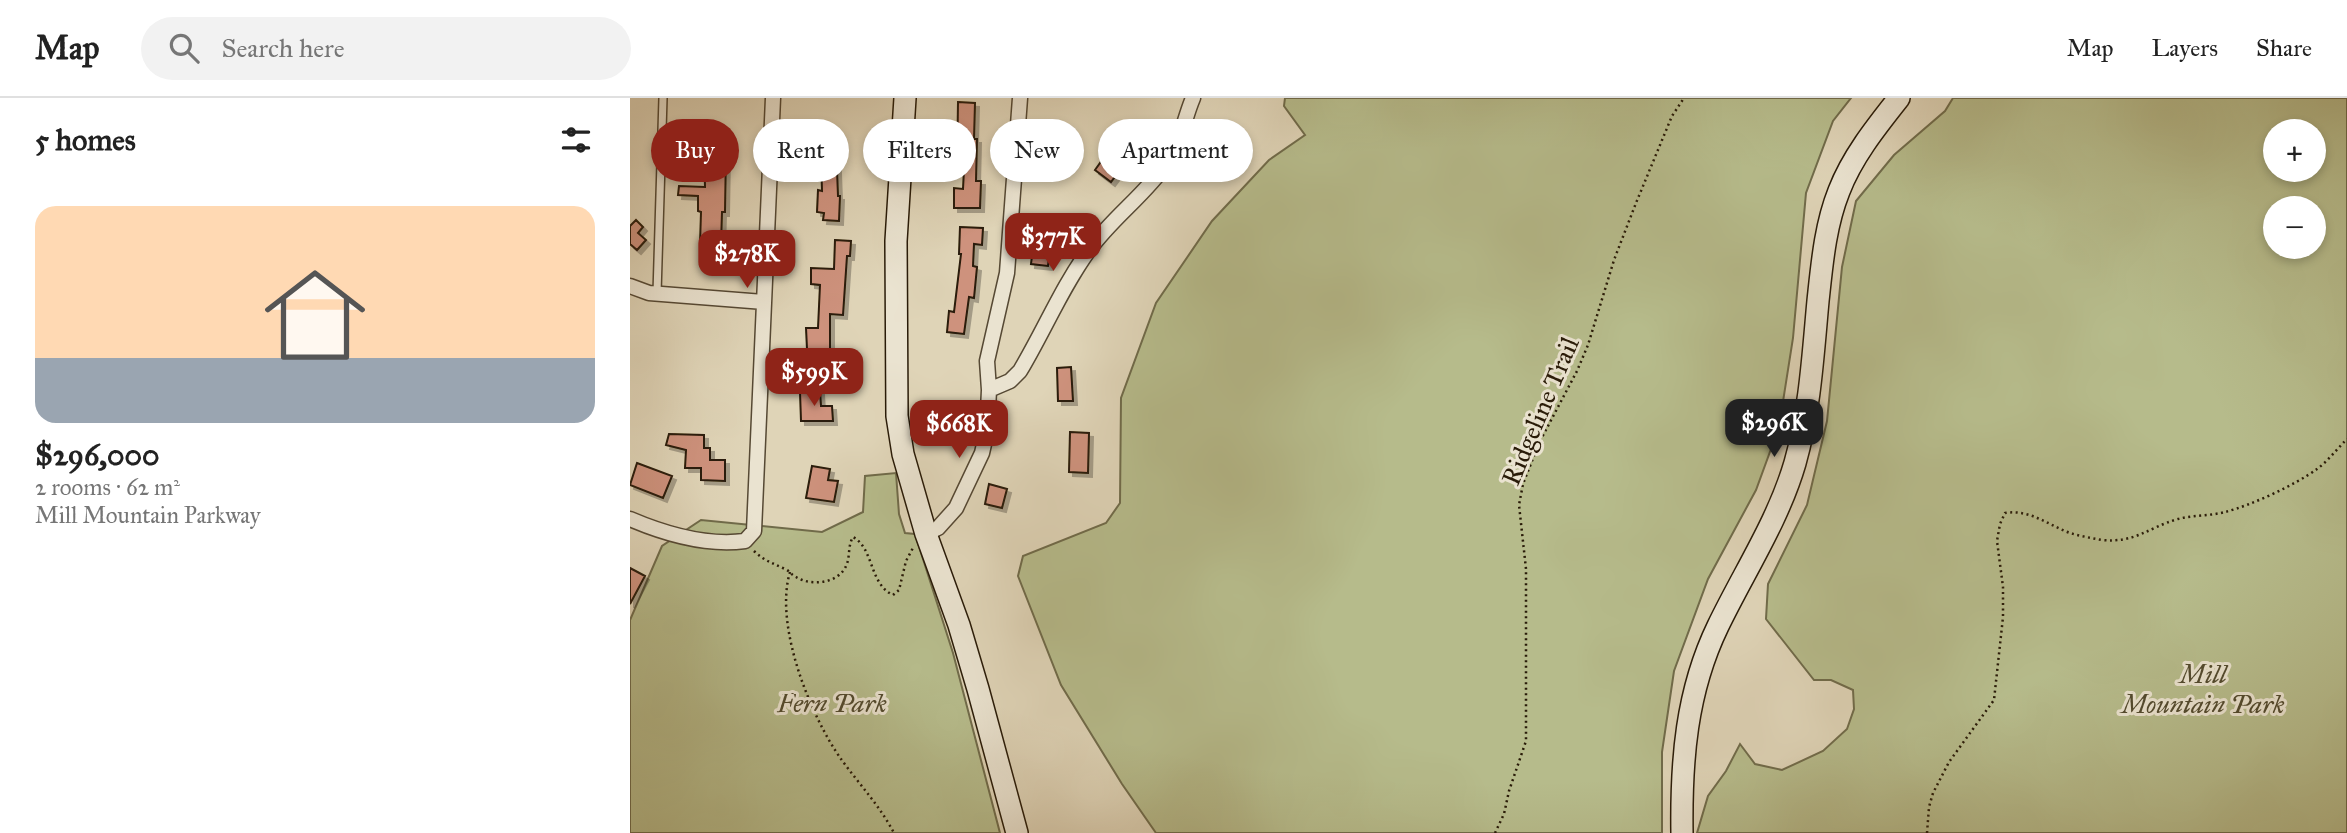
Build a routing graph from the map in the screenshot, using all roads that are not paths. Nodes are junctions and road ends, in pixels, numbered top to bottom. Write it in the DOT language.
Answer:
graph roads {
  1 [pos="663,98"];
  2 [pos="773,98"];
  3 [pos="905,98"];
  4 [pos="1020,98"];
  5 [pos="1193,98"];
  6 [pos="1899,98"];
  7 [pos="630,286"];
  8 [pos="657,294"];
  9 [pos="764,302"];
  10 [pos="989,390"];
  11 [pos="630,519"];
  12 [pos="926,534"];
  13 [pos="1017,833"];
  14 [pos="1682,833"];
  1 -- 8 [label="lane"];
  2 -- 9 [label="street"];
  3 -- 12 [label="street"];
  4 -- 10 [label="street"];
  5 -- 10 [label="street"];
  6 -- 14 [label="street"];
  7 -- 8 [label="street"];
  8 -- 9 [label="street"];
  9 -- 11 [label="street"];
  10 -- 12 [label="street"];
  12 -- 13 [label="street"];
}
